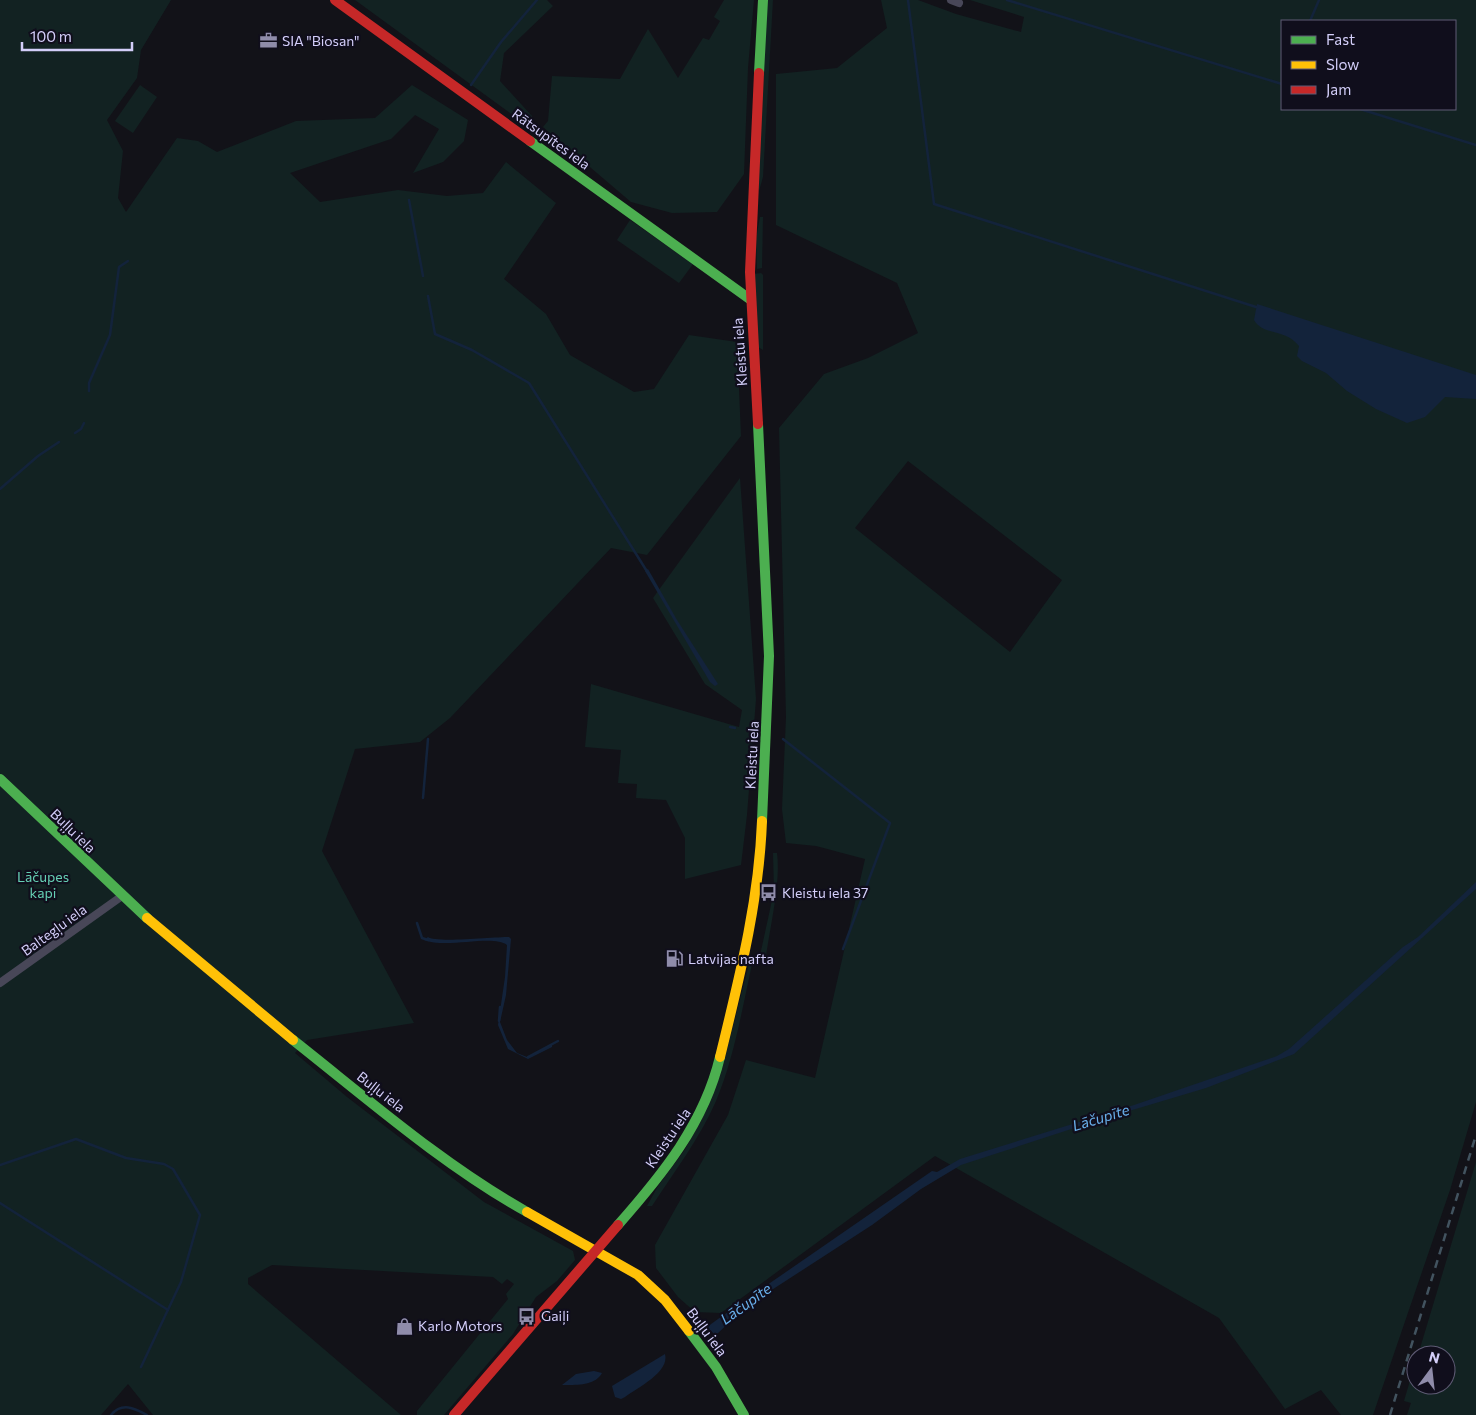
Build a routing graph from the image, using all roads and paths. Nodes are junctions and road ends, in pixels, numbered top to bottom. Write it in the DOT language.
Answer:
graph roads {
  1 [pos="335,0"];
  2 [pos="763,0"];
  3 [pos="751,300"];
  4 [pos="0,779"];
  5 [pos="122,896"];
  6 [pos="0,983"];
  7 [pos="596,1252"];
  8 [pos="454,1415"];
  9 [pos="744,1415"];
  1 -- 3 [label="main road, Rātsupītes iela"];
  2 -- 3 [label="main road, Kleistu iela"];
  3 -- 7 [label="main road, Kleistu iela"];
  4 -- 5 [label="main road, Buļļu iela"];
  5 -- 6 [label="street, Baltegļu iela"];
  5 -- 7 [label="main road, Buļļu iela"];
  7 -- 8 [label="main road, Kleistu iela"];
  7 -- 9 [label="main road, Buļļu iela"];
}
